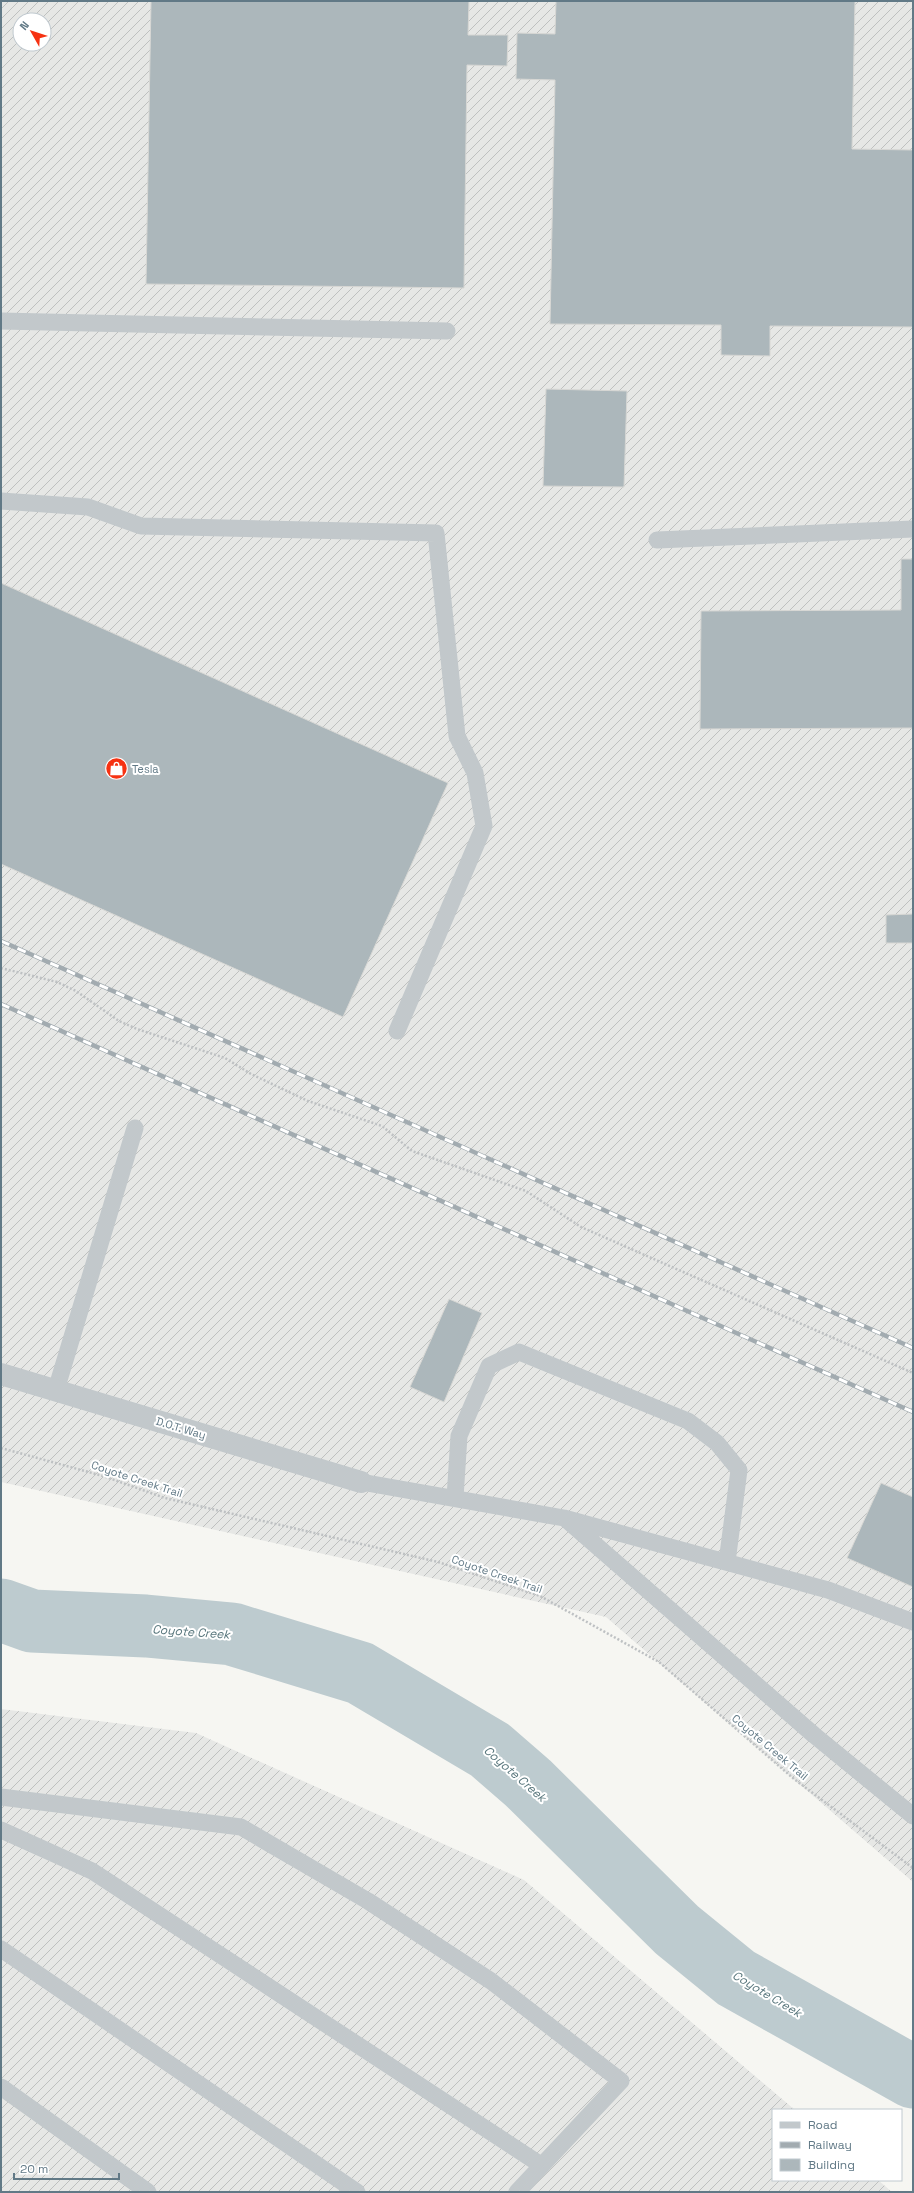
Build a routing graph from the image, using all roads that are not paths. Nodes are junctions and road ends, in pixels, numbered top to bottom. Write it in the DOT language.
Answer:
graph roads {
  1 [pos="1,321"];
  2 [pos="447,331"];
  3 [pos="1,501"];
  4 [pos="913,529"];
  5 [pos="657,540"];
  6 [pos="397,1030"];
  7 [pos="135,1128"];
  8 [pos="1,1374"];
  9 [pos="56,1390"];
  10 [pos="361,1482"];
  11 [pos="455,1498"];
  12 [pos="564,1518"];
  13 [pos="727,1562"];
  14 [pos="913,1622"];
  15 [pos="1,1797"];
  16 [pos="913,1816"];
  17 [pos="1,1830"];
  18 [pos="1,1949"];
  19 [pos="1,2087"];
  20 [pos="541,2165"];
  21 [pos="148,2192"];
  22 [pos="357,2192"];
  23 [pos="517,2192"];
  1 -- 2 [label="lane"];
  3 -- 6 [label="lane"];
  4 -- 5 [label="lane"];
  7 -- 9 [label="lane"];
  8 -- 9 [label="street, D.O.T. Way"];
  9 -- 10 [label="street, D.O.T. Way"];
  10 -- 11 [label="lane"];
  11 -- 12 [label="lane"];
  11 -- 13 [label="lane"];
  12 -- 13 [label="lane"];
  12 -- 16 [label="lane"];
  13 -- 14 [label="lane"];
  15 -- 20 [label="lane"];
  17 -- 20 [label="lane"];
  18 -- 22 [label="lane"];
  19 -- 21 [label="lane"];
  20 -- 23 [label="lane"];
}
